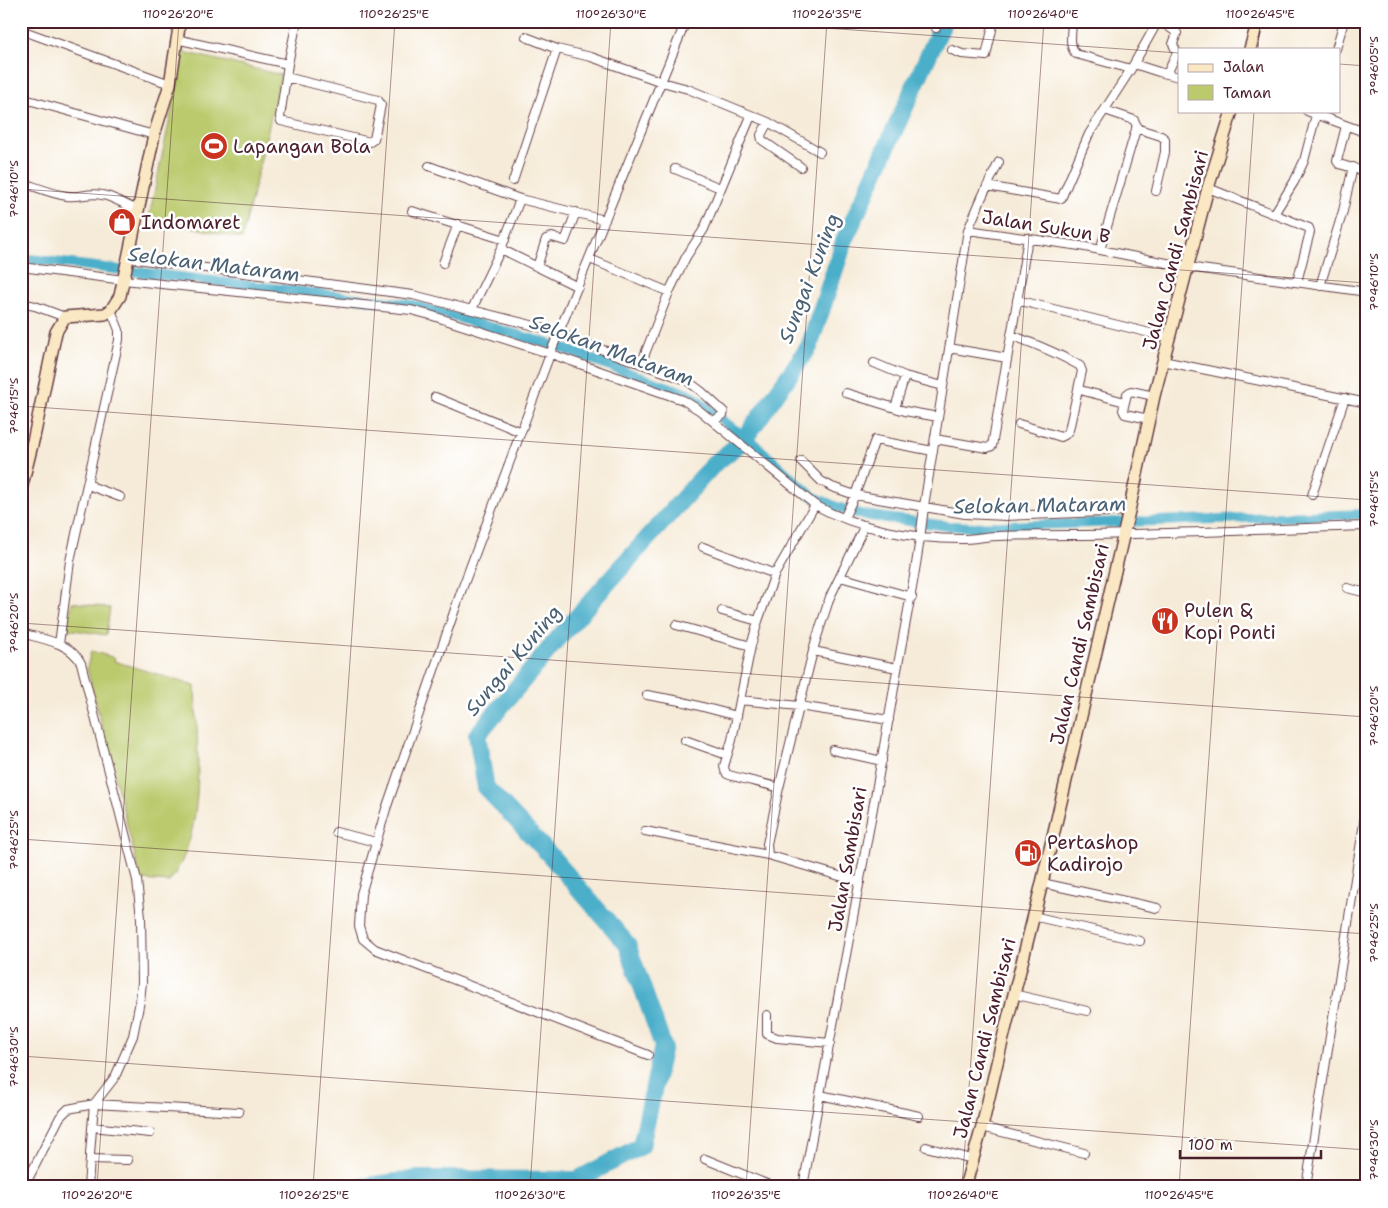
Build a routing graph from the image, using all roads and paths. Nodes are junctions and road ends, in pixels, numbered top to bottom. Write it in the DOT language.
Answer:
graph roads {
  1 [pos="180,21"];
  2 [pos="297,21"];
  3 [pos="686,21"];
  4 [pos="994,21"];
  5 [pos="1072,21"];
  6 [pos="1160,21"];
  7 [pos="1258,21"];
  8 [pos="1344,21"];
  9 [pos="21,30"];
  10 [pos="526,37"];
  11 [pos="176,39"];
  12 [pos="557,48"];
  13 [pos="1250,48"];
  14 [pos="1336,48"];
  15 [pos="952,50"];
  16 [pos="288,64"];
  17 [pos="1133,67"];
  18 [pos="1167,74"];
  19 [pos="286,77"];
  20 [pos="1178,77"];
  21 [pos="662,82"];
  22 [pos="170,84"];
  23 [pos="21,98"];
  24 [pos="1105,110"];
  25 [pos="1232,112"];
  26 [pos="1316,113"];
  27 [pos="751,116"];
  28 [pos="1367,117"];
  29 [pos="768,122"];
  30 [pos="1346,126"];
  31 [pos="1136,128"];
  32 [pos="1364,132"];
  33 [pos="154,135"];
  34 [pos="820,152"];
  35 [pos="999,162"];
  36 [pos="429,166"];
  37 [pos="801,167"];
  38 [pos="1353,167"];
  39 [pos="674,169"];
  40 [pos="1367,172"];
  41 [pos="513,181"];
  42 [pos="21,182"];
  43 [pos="987,186"];
  44 [pos="720,188"];
  45 [pos="1208,188"];
  46 [pos="1156,191"];
  47 [pos="520,200"];
  48 [pos="138,209"];
  49 [pos="412,211"];
  50 [pos="576,212"];
  51 [pos="1274,214"];
  52 [pos="605,220"];
  53 [pos="458,224"];
  54 [pos="968,230"];
  55 [pos="1028,238"];
  56 [pos="506,240"];
  57 [pos="501,249"];
  58 [pos="1100,250"];
  59 [pos="590,258"];
  60 [pos="127,260"];
  61 [pos="443,263"];
  62 [pos="21,267"];
  63 [pos="537,267"];
  64 [pos="1187,267"];
  65 [pos="124,278"];
  66 [pos="1297,282"];
  67 [pos="1320,286"];
  68 [pos="578,287"];
  69 [pos="669,292"];
  70 [pos="1367,292"];
  71 [pos="1017,300"];
  72 [pos="21,303"];
  73 [pos="472,309"];
  74 [pos="111,310"];
  75 [pos="65,317"];
  76 [pos="559,333"];
  77 [pos="1011,335"];
  78 [pos="1170,338"];
  79 [pos="949,348"];
  80 [pos="551,352"];
  81 [pos="1007,358"];
  82 [pos="1163,361"];
  83 [pos="874,363"];
  84 [pos="641,364"];
  85 [pos="905,376"];
  86 [pos="943,386"];
  87 [pos="1080,390"];
  88 [pos="846,393"];
  89 [pos="1154,396"];
  90 [pos="435,397"];
  91 [pos="1345,398"];
  92 [pos="1125,402"];
  93 [pos="1367,403"];
  94 [pos="895,408"];
  95 [pos="938,417"];
  96 [pos="1149,419"];
  97 [pos="718,421"];
  98 [pos="1020,424"];
  99 [pos="521,432"];
  100 [pos="935,439"];
  101 [pos="932,452"];
  102 [pos="800,461"];
  103 [pos="88,482"];
  104 [pos="21,488"];
  105 [pos="855,495"];
  106 [pos="1312,495"];
  107 [pos="120,497"];
  108 [pos="815,505"];
  109 [pos="924,506"];
  110 [pos="1128,513"];
  111 [pos="845,517"];
  112 [pos="865,525"];
  113 [pos="1367,526"];
  114 [pos="1124,532"];
  115 [pos="921,534"];
  116 [pos="703,547"];
  117 [pos="775,574"];
  118 [pos="840,577"];
  119 [pos="1347,588"];
  120 [pos="1367,593"];
  121 [pos="912,597"];
  122 [pos="722,611"];
  123 [pos="758,621"];
  124 [pos="676,625"];
  125 [pos="21,633"];
  126 [pos="60,644"];
  127 [pos="751,646"];
  128 [pos="814,651"];
  129 [pos="897,668"];
  130 [pos="647,695"];
  131 [pos="740,700"];
  132 [pos="799,706"];
  133 [pos="737,716"];
  134 [pos="889,720"];
  135 [pos="685,740"];
  136 [pos="833,750"];
  137 [pos="727,755"];
  138 [pos="882,761"];
  139 [pos="779,788"];
  140 [pos="1367,804"];
  141 [pos="645,831"];
  142 [pos="336,832"];
  143 [pos="376,842"];
  144 [pos="768,855"];
  145 [pos="860,882"];
  146 [pos="1042,883"];
  147 [pos="1157,908"];
  148 [pos="1032,916"];
  149 [pos="1140,942"];
  150 [pos="1013,994"];
  151 [pos="1087,1011"];
  152 [pos="767,1015"];
  153 [pos="830,1043"];
  154 [pos="648,1055"];
  155 [pos="820,1095"];
  156 [pos="94,1104"];
  157 [pos="239,1112"];
  158 [pos="919,1116"];
  159 [pos="92,1127"];
  160 [pos="982,1127"];
  161 [pos="150,1133"];
  162 [pos="926,1147"];
  163 [pos="1084,1152"];
  164 [pos="705,1158"];
  165 [pos="90,1159"];
  166 [pos="972,1159"];
  167 [pos="128,1160"];
  168 [pos="25,1178"];
  169 [pos="24,1187"];
  170 [pos="88,1187"];
  171 [pos="774,1187"];
  172 [pos="803,1187"];
  173 [pos="966,1187"];
  174 [pos="1306,1187"];
  1 -- 11 [label="street"];
  2 -- 16 [label="street"];
  3 -- 21 [label="street"];
  4 -- 15 [label="street"];
  5 -- 17 [label="street"];
  6 -- 17 [label="street"];
  6 -- 18 [label="street"];
  7 -- 13 [label="street"];
  8 -- 14 [label="street"];
  9 -- 22 [label="street"];
  10 -- 12 [label="street"];
  11 -- 16 [label="street"];
  11 -- 22 [label="street"];
  12 -- 21 [label="street"];
  12 -- 41 [label="street"];
  16 -- 19 [label="street"];
  17 -- 18 [label="street"];
  17 -- 24 [label="street"];
  18 -- 20 [label="street"];
  19 -- 19 [label="street"];
  21 -- 27 [label="street"];
  21 -- 52 [label="street"];
  22 -- 33 [label="street"];
  23 -- 33 [label="street"];
  24 -- 31 [label="street"];
  24 -- 43 [label="street"];
  25 -- 45 [label="street, Jalan Candi Sambisari"];
  26 -- 30 [label="street"];
  26 -- 51 [label="street"];
  27 -- 29 [label="street"];
  27 -- 44 [label="street"];
  28 -- 32 [label="street"];
  29 -- 34 [label="street"];
  29 -- 37 [label="street"];
  30 -- 32 [label="street"];
  30 -- 38 [label="street"];
  31 -- 46 [label="street"];
  31 -- 58 [label="street"];
  33 -- 48 [label="street"];
  35 -- 43 [label="street"];
  36 -- 47 [label="street"];
  38 -- 40 [label="street"];
  38 -- 67 [label="street"];
  39 -- 44 [label="street"];
  42 -- 48 [label="street"];
  43 -- 54 [label="street"];
  44 -- 69 [label="street"];
  45 -- 51 [label="street"];
  45 -- 64 [label="street, Jalan Candi Sambisari"];
  47 -- 50 [label="street"];
  47 -- 56 [label="street"];
  48 -- 60 [label="street"];
  49 -- 53 [label="street"];
  50 -- 52 [label="street"];
  50 -- 63 [label="street"];
  51 -- 66 [label="street"];
  52 -- 59 [label="street"];
  53 -- 56 [label="street"];
  53 -- 61 [label="street"];
  54 -- 55 [label="street, Jalan Sukun B"];
  54 -- 79 [label="street, Jalan Sukun B"];
  55 -- 58 [label="street, Jalan Sukun B"];
  55 -- 71 [label="street"];
  56 -- 57 [label="street"];
  57 -- 63 [label="street"];
  57 -- 73 [label="street"];
  58 -- 64 [label="street, Jalan Sukun B"];
  59 -- 68 [label="street"];
  59 -- 69 [label="street"];
  60 -- 65 [label="street"];
  60 -- 73 [label="street"];
  62 -- 65 [label="street"];
  63 -- 68 [label="street"];
  64 -- 66 [label="street, Jalan Sukun B"];
  64 -- 78 [label="street, Jalan Candi Sambisari"];
  65 -- 74 [label="street"];
  65 -- 80 [label="street"];
  66 -- 67 [label="street, Jalan Sukun B"];
  67 -- 70 [label="street, Jalan Sukun B"];
  68 -- 76 [label="street"];
  69 -- 84 [label="street"];
  71 -- 77 [label="street"];
  71 -- 78 [label="street"];
  72 -- 75 [label="street"];
  73 -- 76 [label="street"];
  74 -- 75 [label="street"];
  74 -- 103 [label="street"];
  75 -- 104 [label="street"];
  76 -- 80 [label="street"];
  76 -- 84 [label="street"];
  77 -- 81 [label="street"];
  77 -- 87 [label="street"];
  78 -- 82 [label="street, Jalan Candi Sambisari"];
  79 -- 81 [label="street"];
  79 -- 86 [label="street, Jalan Sukun B"];
  80 -- 97 [label="street"];
  80 -- 99 [label="street"];
  81 -- 100 [label="street"];
  82 -- 89 [label="street, Jalan Candi Sambisari"];
  82 -- 91 [label="street"];
  83 -- 85 [label="street"];
  84 -- 97 [label="street"];
  85 -- 86 [label="street"];
  85 -- 94 [label="street"];
  86 -- 95 [label="street, Jalan Sukun B"];
  87 -- 92 [label="street"];
  87 -- 98 [label="street"];
  88 -- 94 [label="street"];
  89 -- 92 [label="street"];
  89 -- 96 [label="street, Jalan Candi Sambisari"];
  90 -- 99 [label="street"];
  91 -- 93 [label="street"];
  91 -- 106 [label="street"];
  92 -- 96 [label="street"];
  94 -- 95 [label="street"];
  95 -- 100 [label="street, Jalan Sukun B"];
  96 -- 110 [label="street, Jalan Candi Sambisari"];
  97 -- 108 [label="street"];
  99 -- 143 [label="street"];
  100 -- 101 [label="street, Jalan Sukun B"];
  101 -- 105 [label="street"];
  101 -- 109 [label="street, Jalan Sukun B"];
  102 -- 105 [label="street"];
  103 -- 107 [label="street"];
  103 -- 126 [label="street"];
  105 -- 109 [label="street"];
  105 -- 111 [label="street"];
  108 -- 111 [label="street"];
  108 -- 117 [label="street"];
  109 -- 110 [label="street"];
  109 -- 115 [label="street, Jalan Sukun B"];
  110 -- 114 [label="street, Jalan Candi Sambisari"];
  111 -- 112 [label="street"];
  112 -- 115 [label="street"];
  112 -- 118 [label="street"];
  113 -- 114 [label="street"];
  114 -- 115 [label="street"];
  114 -- 146 [label="street, Jalan Candi Sambisari"];
  115 -- 121 [label="street, Jalan Sambisari"];
  116 -- 117 [label="street"];
  117 -- 123 [label="street"];
  118 -- 121 [label="street"];
  118 -- 128 [label="street"];
  119 -- 120 [label="street"];
  121 -- 129 [label="street, Jalan Sambisari"];
  122 -- 123 [label="street"];
  123 -- 127 [label="street"];
  124 -- 127 [label="street"];
  125 -- 126 [label="street"];
  126 -- 156 [label="street"];
  127 -- 131 [label="street"];
  128 -- 129 [label="street"];
  128 -- 132 [label="street"];
  129 -- 134 [label="street, Jalan Sambisari"];
  130 -- 133 [label="street"];
  131 -- 132 [label="street"];
  131 -- 133 [label="street"];
  132 -- 134 [label="street"];
  132 -- 139 [label="street"];
  133 -- 137 [label="street"];
  134 -- 138 [label="street, Jalan Sambisari"];
  135 -- 137 [label="street"];
  136 -- 138 [label="street"];
  137 -- 139 [label="street"];
  138 -- 145 [label="street, Jalan Sambisari"];
  139 -- 144 [label="street"];
  140 -- 174 [label="street"];
  141 -- 144 [label="street"];
  142 -- 143 [label="street"];
  143 -- 154 [label="street"];
  144 -- 145 [label="street"];
  145 -- 153 [label="street, Jalan Sambisari"];
  146 -- 147 [label="street"];
  146 -- 148 [label="street, Jalan Candi Sambisari"];
  148 -- 149 [label="street"];
  148 -- 150 [label="street, Jalan Candi Sambisari"];
  150 -- 151 [label="street"];
  150 -- 160 [label="street, Jalan Candi Sambisari"];
  152 -- 153 [label="street"];
  153 -- 155 [label="street, Jalan Sambisari"];
  155 -- 158 [label="street"];
  155 -- 172 [label="street, Jalan Sambisari"];
  156 -- 157 [label="street"];
  156 -- 159 [label="street"];
  156 -- 168 [label="street"];
  159 -- 161 [label="street"];
  159 -- 165 [label="street"];
  160 -- 163 [label="street"];
  160 -- 166 [label="street, Jalan Candi Sambisari"];
  162 -- 166 [label="street"];
  164 -- 171 [label="street"];
  165 -- 167 [label="street"];
  165 -- 170 [label="street"];
  166 -- 173 [label="street, Jalan Candi Sambisari"];
  168 -- 169 [label="street"];
}
